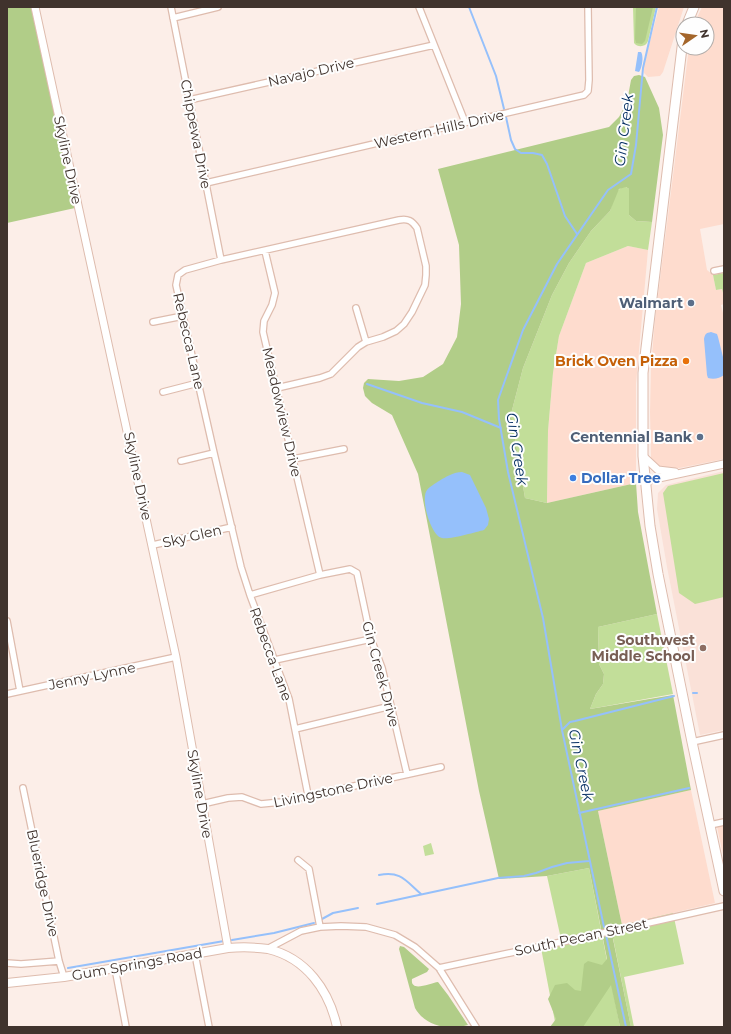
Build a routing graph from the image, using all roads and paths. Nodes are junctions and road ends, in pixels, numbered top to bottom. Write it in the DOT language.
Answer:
graph roads {
  1 [pos="35,7"];
  2 [pos="171,7"];
  3 [pos="218,7"];
  4 [pos="419,7"];
  5 [pos="588,7"];
  6 [pos="173,18"];
  7 [pos="434,45"];
  8 [pos="681,56"];
  9 [pos="189,100"];
  10 [pos="465,122"];
  11 [pos="206,183"];
  12 [pos="265,251"];
  13 [pos="221,260"];
  14 [pos="724,269"];
  15 [pos="714,271"];
  16 [pos="356,308"];
  17 [pos="183,316"];
  18 [pos="153,322"];
  19 [pos="366,342"];
  20 [pos="198,383"];
  21 [pos="277,388"];
  22 [pos="163,392"];
  23 [pos="344,449"];
  24 [pos="214,453"];
  25 [pos="643,456"];
  26 [pos="293,459"];
  27 [pos="181,461"];
  28 [pos="724,464"];
  29 [pos="683,473"];
  30 [pos="645,481"];
  31 [pos="232,528"];
  32 [pos="153,545"];
  33 [pos="320,575"];
  34 [pos="250,595"];
  35 [pos="7,621"];
  36 [pos="371,639"];
  37 [pos="176,657"];
  38 [pos="275,660"];
  39 [pos="20,692"];
  40 [pos="7,694"];
  41 [pos="391,706"];
  42 [pos="295,729"];
  43 [pos="724,735"];
  44 [pos="692,742"];
  45 [pos="441,767"];
  46 [pos="407,774"];
  47 [pos="23,788"];
  48 [pos="308,795"];
  49 [pos="202,804"];
  50 [pos="724,822"];
  51 [pos="710,825"];
  52 [pos="298,860"];
  53 [pos="724,891"];
  54 [pos="724,906"];
  55 [pos="320,927"];
  56 [pos="228,948"];
  57 [pos="267,949"];
  58 [pos="195,954"];
  59 [pos="59,961"];
  60 [pos="7,963"];
  61 [pos="115,968"];
  62 [pos="439,968"];
  63 [pos="64,977"];
  64 [pos="7,983"];
  65 [pos="126,1027"];
  66 [pos="209,1027"];
  67 [pos="337,1027"];
  68 [pos="476,1027"];
  1 -- 32 [label="street, Skyline Drive"];
  2 -- 6 [label="street, Chippewa Drive"];
  3 -- 6 [label="street"];
  4 -- 7 [label="street"];
  5 -- 10 [label="street, Western Hills Drive"];
  6 -- 9 [label="street, Chippewa Drive"];
  7 -- 9 [label="street, Navajo Drive"];
  7 -- 10 [label="street"];
  8 -- 25 [label="main road"];
  9 -- 11 [label="street, Chippewa Drive"];
  10 -- 11 [label="street, Western Hills Drive"];
  11 -- 13 [label="street, Chippewa Drive"];
  12 -- 13 [label="street, Rebecca Lane"];
  12 -- 19 [label="street, Rebecca Lane"];
  12 -- 21 [label="street, Meadowview Drive"];
  13 -- 17 [label="street, Rebecca Lane"];
  14 -- 15 [label="street"];
  16 -- 19 [label="street"];
  17 -- 18 [label="street"];
  17 -- 20 [label="street, Rebecca Lane"];
  19 -- 21 [label="street, Rebecca Lane"];
  20 -- 22 [label="street"];
  20 -- 24 [label="street, Rebecca Lane"];
  21 -- 26 [label="street, Meadowview Drive"];
  23 -- 26 [label="street"];
  24 -- 27 [label="street"];
  24 -- 31 [label="street, Rebecca Lane"];
  25 -- 29 [label="street"];
  25 -- 30 [label="main road"];
  26 -- 33 [label="street, Meadowview Drive"];
  28 -- 29 [label="street"];
  29 -- 30 [label="street"];
  30 -- 44 [label="main road"];
  31 -- 32 [label="street, Sky Glen"];
  31 -- 34 [label="street, Rebecca Lane"];
  32 -- 37 [label="street, Skyline Drive"];
  33 -- 34 [label="street"];
  33 -- 36 [label="street, Gin Creek Drive"];
  34 -- 38 [label="street, Rebecca Lane"];
  35 -- 39 [label="street"];
  36 -- 38 [label="street"];
  36 -- 41 [label="street, Gin Creek Drive"];
  37 -- 39 [label="street, Jenny Lynne"];
  37 -- 49 [label="street, Skyline Drive"];
  38 -- 42 [label="street, Rebecca Lane"];
  39 -- 40 [label="street, Jenny Lynne"];
  41 -- 42 [label="street"];
  41 -- 46 [label="street, Gin Creek Drive"];
  42 -- 48 [label="street, Rebecca Lane"];
  43 -- 44 [label="street"];
  44 -- 51 [label="main road"];
  45 -- 46 [label="street, Livingstone Drive"];
  46 -- 48 [label="street, Livingstone Drive"];
  47 -- 59 [label="street, Blueridge Drive"];
  48 -- 49 [label="street, Livingstone Drive"];
  49 -- 56 [label="street, Skyline Drive"];
  50 -- 51 [label="street"];
  51 -- 53 [label="main road"];
  52 -- 55 [label="street"];
  54 -- 62 [label="street, South Pecan Street"];
  55 -- 57 [label="street"];
  55 -- 62 [label="street"];
  56 -- 57 [label="main road, Gum Springs Road"];
  56 -- 58 [label="main road, Gum Springs Road"];
  57 -- 67 [label="main road, Gum Springs Road"];
  58 -- 61 [label="main road, Gum Springs Road"];
  58 -- 66 [label="street"];
  59 -- 60 [label="street"];
  59 -- 63 [label="street, Blueridge Drive"];
  61 -- 63 [label="main road, Gum Springs Road"];
  61 -- 65 [label="street"];
  62 -- 68 [label="street"];
  63 -- 64 [label="main road, Gum Springs Road"];
}
